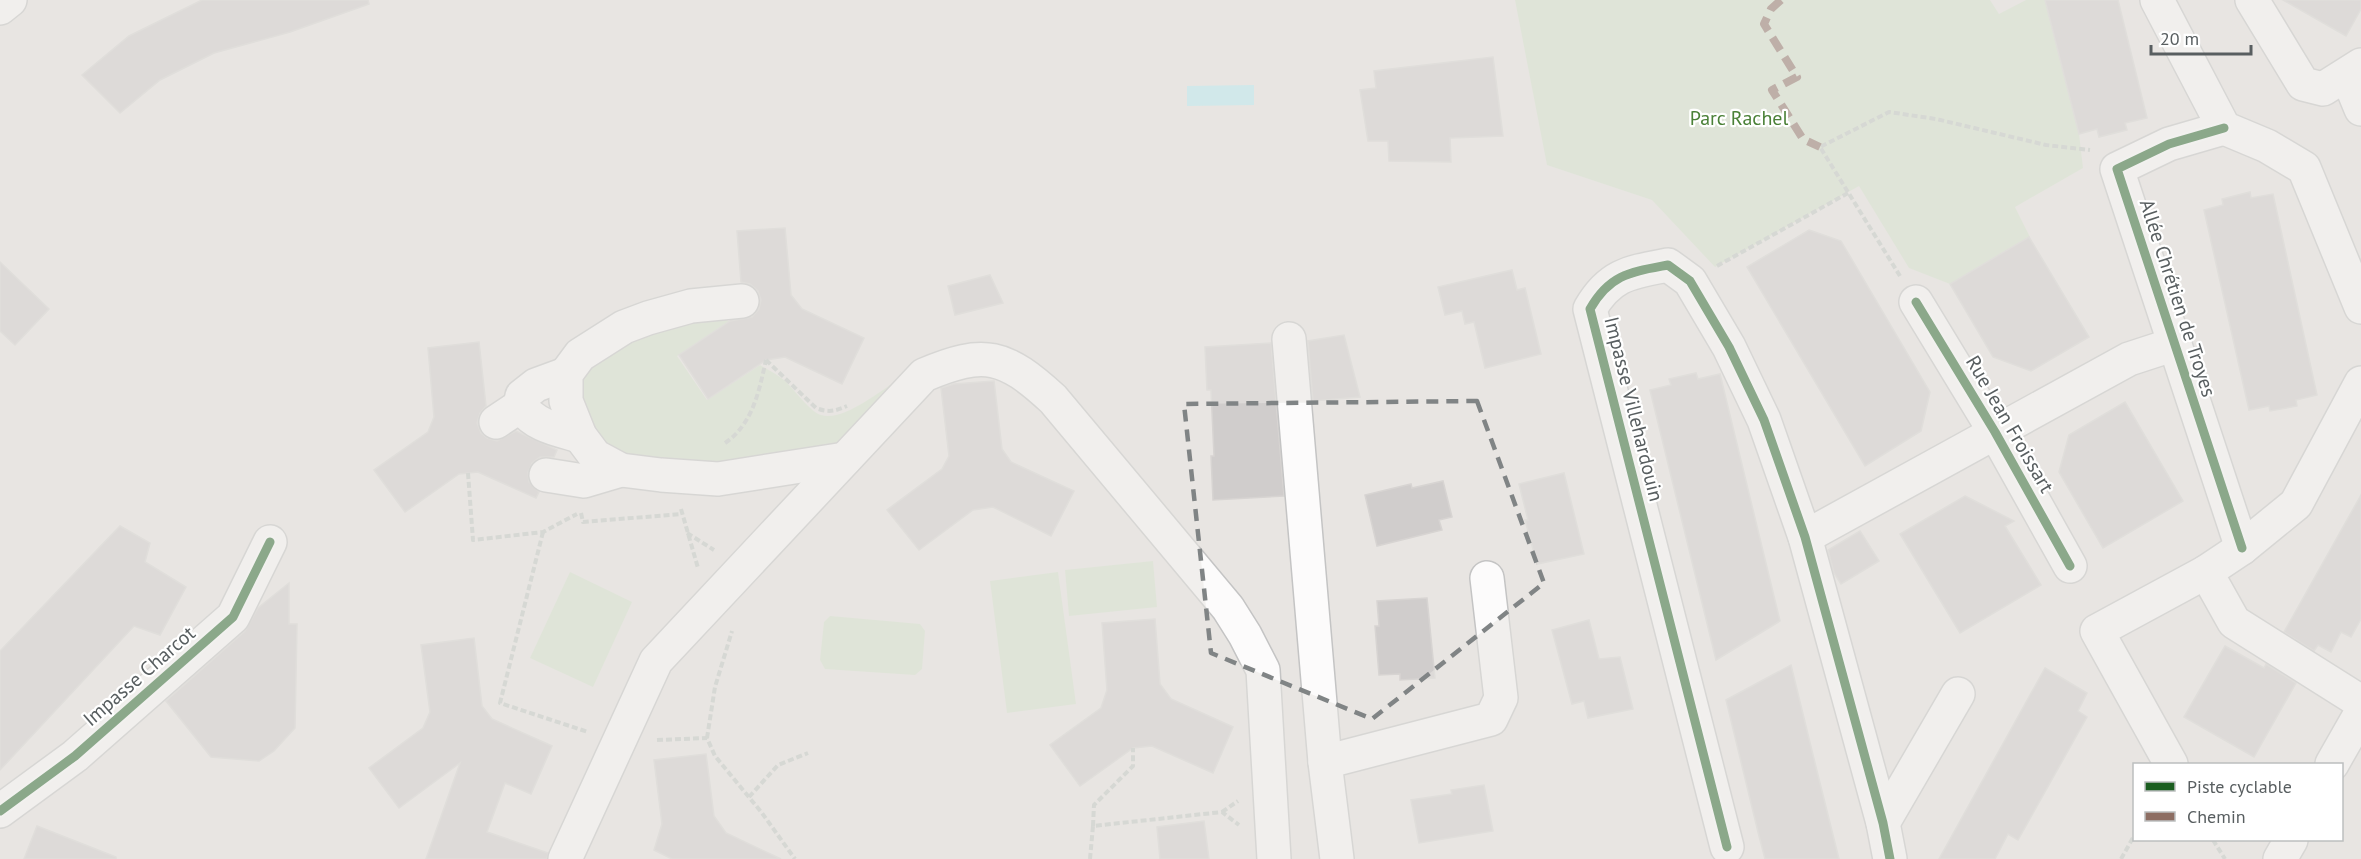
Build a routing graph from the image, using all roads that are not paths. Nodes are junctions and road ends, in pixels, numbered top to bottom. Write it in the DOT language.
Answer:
graph roads {
  1 [pos="10,0"];
  2 [pos="2157,0"];
  3 [pos="2253,0"];
  4 [pos="0,8"];
  5 [pos="2354,70"];
  6 [pos="2361,109"];
  7 [pos="2224,128"];
  8 [pos="742,301"];
  9 [pos="1916,302"];
  10 [pos="2361,306"];
  11 [pos="1289,339"];
  12 [pos="2175,344"];
  13 [pos="566,374"];
  14 [pos="2361,383"];
  15 [pos="1995,432"];
  16 [pos="580,436"];
  17 [pos="845,459"];
  18 [pos="621,470"];
  19 [pos="546,475"];
  20 [pos="1805,537"];
  21 [pos="270,542"];
  22 [pos="2242,548"];
  23 [pos="2070,566"];
  24 [pos="2206,572"];
  25 [pos="1487,578"];
  26 [pos="1958,694"];
  27 [pos="2361,702"];
  28 [pos="2361,713"];
  29 [pos="1325,762"];
  30 [pos="2170,763"];
  31 [pos="2333,763"];
  32 [pos="0,811"];
  33 [pos="1883,822"];
  34 [pos="2290,841"];
  35 [pos="1727,847"];
  36 [pos="1273,855"];
  37 [pos="566,859"];
  38 [pos="1337,859"];
  39 [pos="1890,859"];
  40 [pos="2280,859"];
  1 -- 4 [label="street"];
  2 -- 7 [label="street"];
  3 -- 5 [label="street"];
  5 -- 6 [label="street"];
  7 -- 10 [label="street"];
  7 -- 12 [label="street, Allée Chrétien de Troyes"];
  8 -- 13 [label="street"];
  9 -- 15 [label="street, Rue Jean Froissart"];
  11 -- 29 [label="street"];
  12 -- 15 [label="street"];
  12 -- 22 [label="street, Allée Chrétien de Troyes"];
  13 -- 16 [label="street"];
  13 -- 16 [label="street"];
  14 -- 22 [label="street"];
  15 -- 20 [label="street"];
  15 -- 23 [label="street, Rue Jean Froissart"];
  16 -- 18 [label="street"];
  17 -- 18 [label="street"];
  17 -- 36 [label="street"];
  17 -- 37 [label="street"];
  18 -- 19 [label="street"];
  20 -- 33 [label="street, Impasse Villehardouin"];
  20 -- 35 [label="street, Impasse Villehardouin"];
  21 -- 32 [label="street, Impasse Charcot"];
  22 -- 24 [label="street"];
  24 -- 27 [label="street"];
  24 -- 30 [label="street"];
  25 -- 29 [label="street"];
  26 -- 33 [label="street"];
  28 -- 31 [label="street"];
  29 -- 38 [label="street"];
  33 -- 39 [label="street, Impasse Villehardouin"];
  34 -- 40 [label="street"];
}
